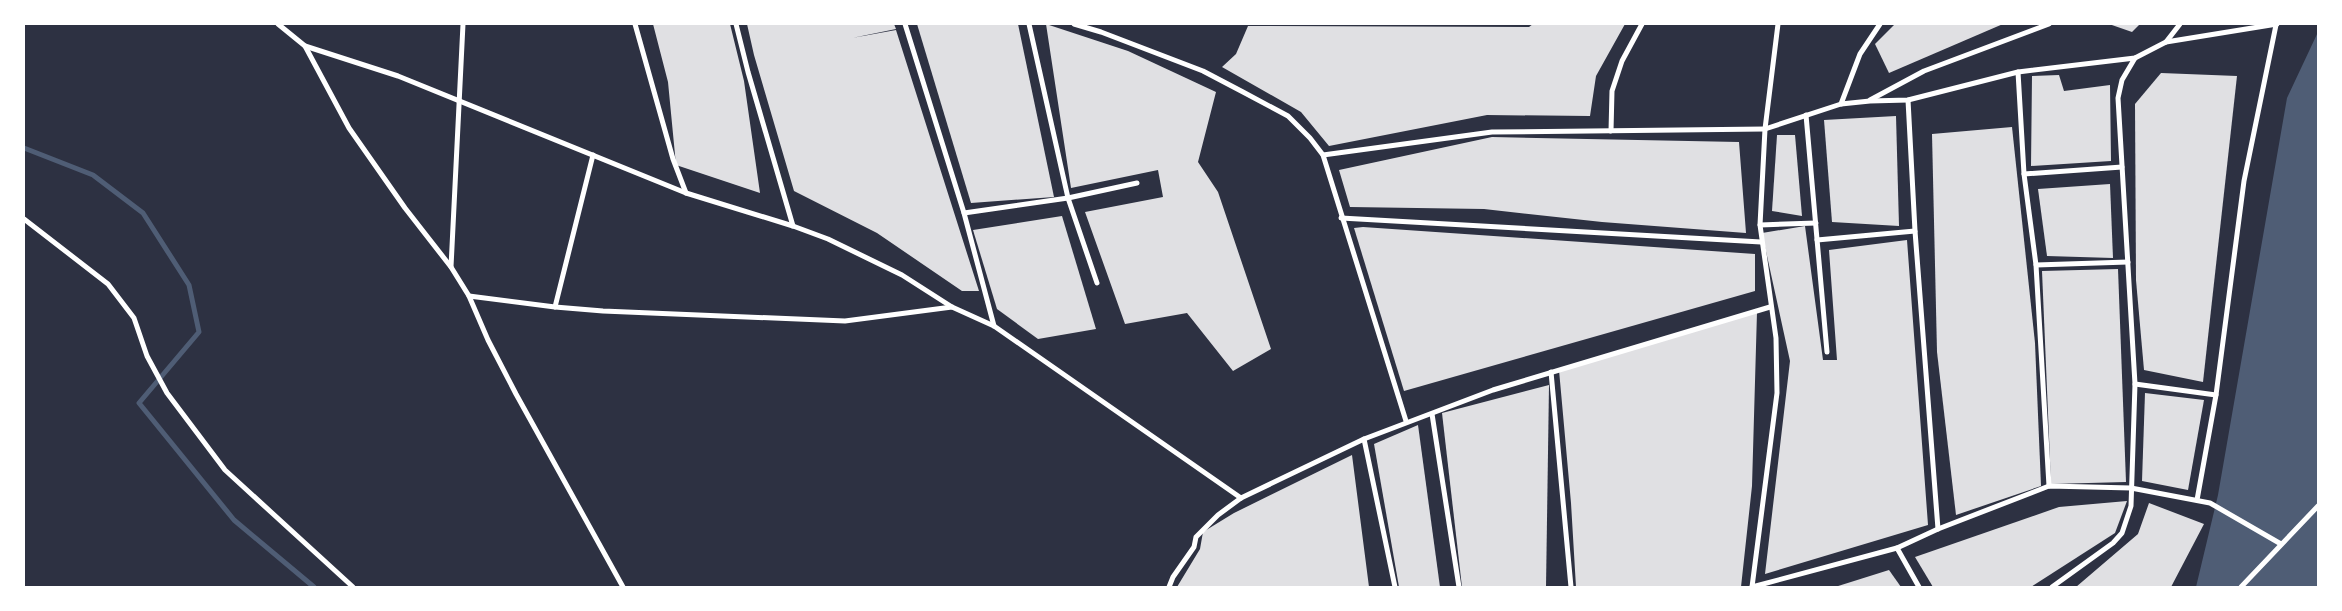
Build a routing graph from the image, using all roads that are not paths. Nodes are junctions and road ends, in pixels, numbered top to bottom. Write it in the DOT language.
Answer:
graph roads {
  1 [pos="278,24"];
  2 [pos="463,24"];
  3 [pos="635,24"];
  4 [pos="736,24"];
  5 [pos="905,24"];
  6 [pos="1029,24"];
  7 [pos="1074,24"];
  8 [pos="1642,24"];
  9 [pos="1778,24"];
  10 [pos="1880,24"];
  11 [pos="2049,24"];
  12 [pos="2180,24"];
  13 [pos="2276,25"];
  14 [pos="2166,42"];
  15 [pos="305,46"];
  16 [pos="2135,58"];
  17 [pos="2018,72"];
  18 [pos="458,100"];
  19 [pos="1870,100"];
  20 [pos="1908,100"];
  21 [pos="1842,104"];
  22 [pos="1806,115"];
  23 [pos="1765,129"];
  24 [pos="1610,131"];
  25 [pos="593,155"];
  26 [pos="1323,155"];
  27 [pos="2122,167"];
  28 [pos="2024,174"];
  29 [pos="1137,182"];
  30 [pos="686,194"];
  31 [pos="1068,198"];
  32 [pos="964,212"];
  33 [pos="1341,218"];
  34 [pos="24,219"];
  35 [pos="1816,223"];
  36 [pos="1760,225"];
  37 [pos="794,226"];
  38 [pos="1915,231"];
  39 [pos="1817,240"];
  40 [pos="1761,242"];
  41 [pos="2128,262"];
  42 [pos="2036,265"];
  43 [pos="451,268"];
  44 [pos="1097,283"];
  45 [pos="469,296"];
  46 [pos="555,307"];
  47 [pos="952,307"];
  48 [pos="1770,308"];
  49 [pos="994,326"];
  50 [pos="1827,352"];
  51 [pos="1551,372"];
  52 [pos="2135,384"];
  53 [pos="2216,395"];
  54 [pos="1432,414"];
  55 [pos="1406,421"];
  56 [pos="1364,439"];
  57 [pos="2049,486"];
  58 [pos="2131,488"];
  59 [pos="1241,498"];
  60 [pos="2197,500"];
  61 [pos="2318,506"];
  62 [pos="1938,529"];
  63 [pos="2281,544"];
  64 [pos="1897,548"];
  65 [pos="353,587"];
  66 [pos="623,587"];
  67 [pos="1169,587"];
  68 [pos="1395,587"];
  69 [pos="1460,587"];
  70 [pos="1571,587"];
  71 [pos="1752,587"];
  72 [pos="1919,587"];
  73 [pos="2052,587"];
  74 [pos="2241,587"];
  1 -- 15 [label="street"];
  2 -- 18 [label="street"];
  3 -- 30 [label="street"];
  4 -- 37 [label="street"];
  5 -- 32 [label="street"];
  6 -- 31 [label="street"];
  7 -- 26 [label="street"];
  8 -- 24 [label="street"];
  9 -- 23 [label="street"];
  10 -- 21 [label="street"];
  11 -- 19 [label="street"];
  12 -- 14 [label="street"];
  13 -- 14 [label="street"];
  13 -- 53 [label="street"];
  14 -- 16 [label="street"];
  15 -- 18 [label="street"];
  15 -- 43 [label="street"];
  16 -- 17 [label="street"];
  16 -- 27 [label="street"];
  17 -- 20 [label="street"];
  17 -- 28 [label="street"];
  18 -- 25 [label="street"];
  18 -- 43 [label="street"];
  19 -- 20 [label="street"];
  19 -- 21 [label="street"];
  20 -- 38 [label="street"];
  21 -- 22 [label="street"];
  22 -- 23 [label="street"];
  22 -- 35 [label="street"];
  23 -- 24 [label="street"];
  23 -- 36 [label="street"];
  24 -- 26 [label="street"];
  25 -- 30 [label="street"];
  25 -- 46 [label="street"];
  26 -- 33 [label="street"];
  27 -- 28 [label="street"];
  27 -- 41 [label="street"];
  28 -- 42 [label="street"];
  29 -- 31 [label="street"];
  30 -- 37 [label="street"];
  31 -- 32 [label="street"];
  31 -- 44 [label="street"];
  32 -- 49 [label="street"];
  33 -- 40 [label="street"];
  33 -- 55 [label="street"];
  34 -- 65 [label="street"];
  35 -- 36 [label="street"];
  35 -- 39 [label="street"];
  36 -- 40 [label="street"];
  37 -- 47 [label="street"];
  38 -- 39 [label="street"];
  38 -- 62 [label="street"];
  39 -- 50 [label="street"];
  40 -- 48 [label="street"];
  41 -- 42 [label="street"];
  41 -- 52 [label="street"];
  42 -- 57 [label="street"];
  43 -- 45 [label="street"];
  45 -- 46 [label="street"];
  45 -- 66 [label="street"];
  46 -- 47 [label="street"];
  47 -- 49 [label="street"];
  48 -- 51 [label="street"];
  48 -- 71 [label="street"];
  49 -- 59 [label="street"];
  51 -- 54 [label="street"];
  51 -- 70 [label="street"];
  52 -- 53 [label="street"];
  52 -- 58 [label="street"];
  53 -- 60 [label="street"];
  54 -- 55 [label="street"];
  54 -- 69 [label="street"];
  55 -- 56 [label="street"];
  56 -- 59 [label="street"];
  56 -- 68 [label="street"];
  57 -- 58 [label="street"];
  57 -- 62 [label="street"];
  58 -- 60 [label="street"];
  58 -- 73 [label="street"];
  59 -- 67 [label="street"];
  60 -- 63 [label="street"];
  61 -- 63 [label="street"];
  62 -- 64 [label="street"];
  63 -- 74 [label="street"];
  64 -- 71 [label="street"];
  64 -- 72 [label="street"];
}
